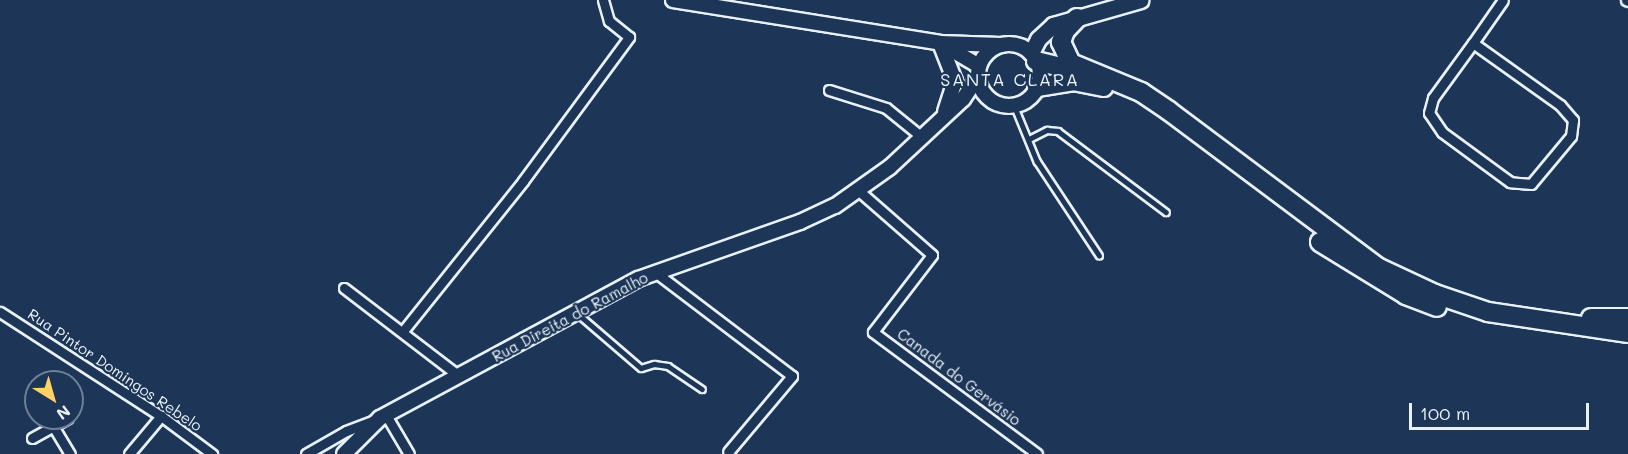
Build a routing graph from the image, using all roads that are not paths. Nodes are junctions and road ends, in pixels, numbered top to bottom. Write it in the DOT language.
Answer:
graph roads {
  1 [pos="603,0"];
  2 [pos="673,0"];
  3 [pos="1141,0"];
  4 [pos="1503,0"];
  5 [pos="702,2"];
  6 [pos="1077,18"];
  7 [pos="940,43"];
  8 [pos="1473,43"];
  9 [pos="1001,45"];
  10 [pos="1034,57"];
  11 [pos="979,72"];
  12 [pos="1095,74"];
  13 [pos="1037,87"];
  14 [pos="829,90"];
  15 [pos="993,101"];
  16 [pos="1014,105"];
  17 [pos="954,107"];
  18 [pos="942,117"];
  19 [pos="922,137"];
  20 [pos="1029,139"];
  21 [pos="859,191"];
  22 [pos="1166,212"];
  23 [pos="1098,255"];
  24 [pos="655,272"];
  25 [pos="344,288"];
  26 [pos="0,312"];
  27 [pos="576,313"];
  28 [pos="1542,318"];
  29 [pos="1628,318"];
  30 [pos="403,332"];
  31 [pos="1628,333"];
  32 [pos="1628,342"];
  33 [pos="459,376"];
  34 [pos="702,389"];
  35 [pos="161,416"];
  36 [pos="383,417"];
  37 [pos="46,430"];
  38 [pos="55,430"];
  39 [pos="32,438"];
  40 [pos="728,452"];
  41 [pos="70,454"];
  42 [pos="129,454"];
  43 [pos="212,454"];
  44 [pos="306,454"];
  45 [pos="344,454"];
  46 [pos="410,454"];
  47 [pos="1037,454"];
  1 -- 30 [label="street"];
  2 -- 5 [label="main road"];
  3 -- 6 [label="main road"];
  4 -- 8 [label="street"];
  5 -- 7 [label="main road"];
  6 -- 10 [label="main road"];
  6 -- 12 [label="highway"];
  7 -- 9 [label="main road"];
  7 -- 11 [label="main road"];
  7 -- 18 [label="main road"];
  8 -- 8 [label="street"];
  9 -- 10 [label="main road"];
  9 -- 11 [label="main road"];
  10 -- 12 [label="highway"];
  10 -- 13 [label="main road"];
  11 -- 15 [label="main road"];
  11 -- 17 [label="main road, Rua Direita do Ramalho"];
  12 -- 28 [label="highway"];
  13 -- 16 [label="main road"];
  13 -- 32 [label="highway"];
  14 -- 19 [label="street"];
  15 -- 16 [label="main road"];
  15 -- 17 [label="main road"];
  16 -- 20 [label="lane"];
  17 -- 18 [label="main road, Rua Direita do Ramalho"];
  18 -- 19 [label="main road, Rua Direita do Ramalho"];
  19 -- 21 [label="main road, Rua Direita do Ramalho"];
  20 -- 22 [label="lane"];
  20 -- 23 [label="lane"];
  21 -- 24 [label="main road, Rua Direita do Ramalho"];
  21 -- 47 [label="street, Canada do Gervásio"];
  24 -- 27 [label="main road, Rua Direita do Ramalho"];
  24 -- 40 [label="street"];
  25 -- 30 [label="street"];
  26 -- 35 [label="street, Rua Pintor Domingos Rebelo"];
  27 -- 33 [label="main road, Rua Direita do Ramalho"];
  27 -- 34 [label="lane"];
  28 -- 29 [label="highway"];
  28 -- 31 [label="highway"];
  30 -- 33 [label="street"];
  33 -- 36 [label="main road, Rua Direita do Ramalho"];
  35 -- 42 [label="street"];
  35 -- 43 [label="street, Rua Pintor Domingos Rebelo"];
  36 -- 44 [label="street, Rua Direita do Ramalho"];
  36 -- 45 [label="main road"];
  36 -- 46 [label="street"];
  37 -- 39 [label="street"];
  38 -- 41 [label="street"];
}
